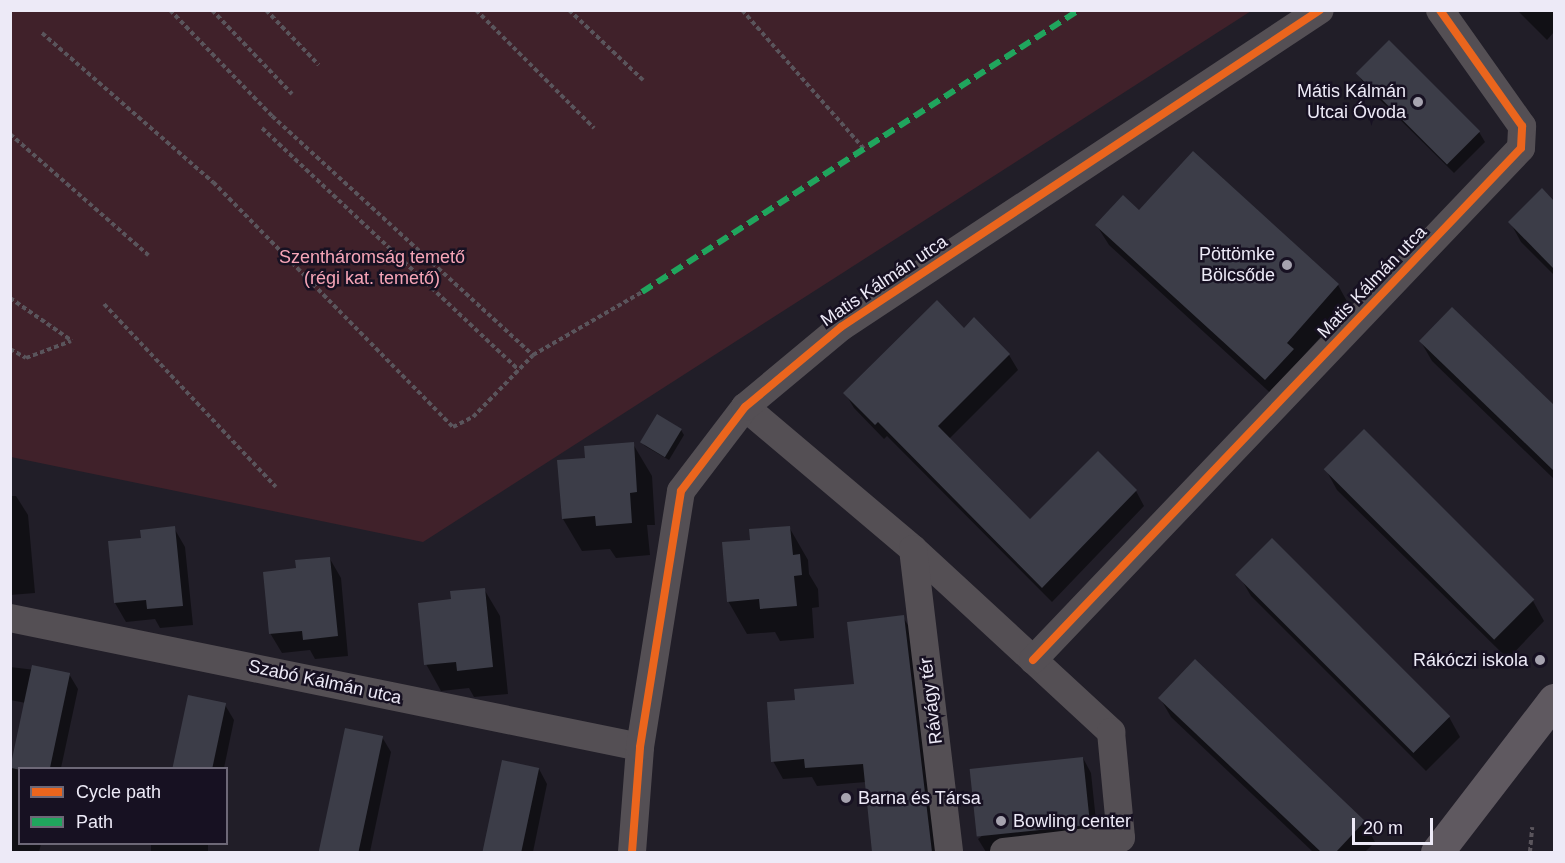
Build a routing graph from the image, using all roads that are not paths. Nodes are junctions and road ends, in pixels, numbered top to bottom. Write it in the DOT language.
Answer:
graph roads {
  1 [pos="1320,10"];
  2 [pos="1440,10"];
  3 [pos="745,407"];
  4 [pos="913,549"];
  5 [pos="10,618"];
  6 [pos="1033,660"];
  7 [pos="1554,700"];
  8 [pos="640,747"];
  9 [pos="1472,807"];
  10 [pos="632,852"];
  11 [pos="949,852"];
  12 [pos="1004,852"];
  13 [pos="1437,852"];
  14 [pos="1449,852"];
  1 -- 3 [label="street, Matis Kálmán utca"];
  2 -- 6 [label="street, Matis Kálmán utca"];
  3 -- 4 [label="street"];
  3 -- 8 [label="street, Matis Kálmán utca"];
  4 -- 6 [label="street"];
  4 -- 11 [label="street, Rávágy tér"];
  5 -- 8 [label="street, Szabó Kálmán utca"];
  6 -- 12 [label="street"];
  7 -- 9 [label="main road"];
  8 -- 10 [label="street, Matis Kálmán utca"];
  9 -- 13 [label="main road"];
  9 -- 14 [label="main road"];
}
